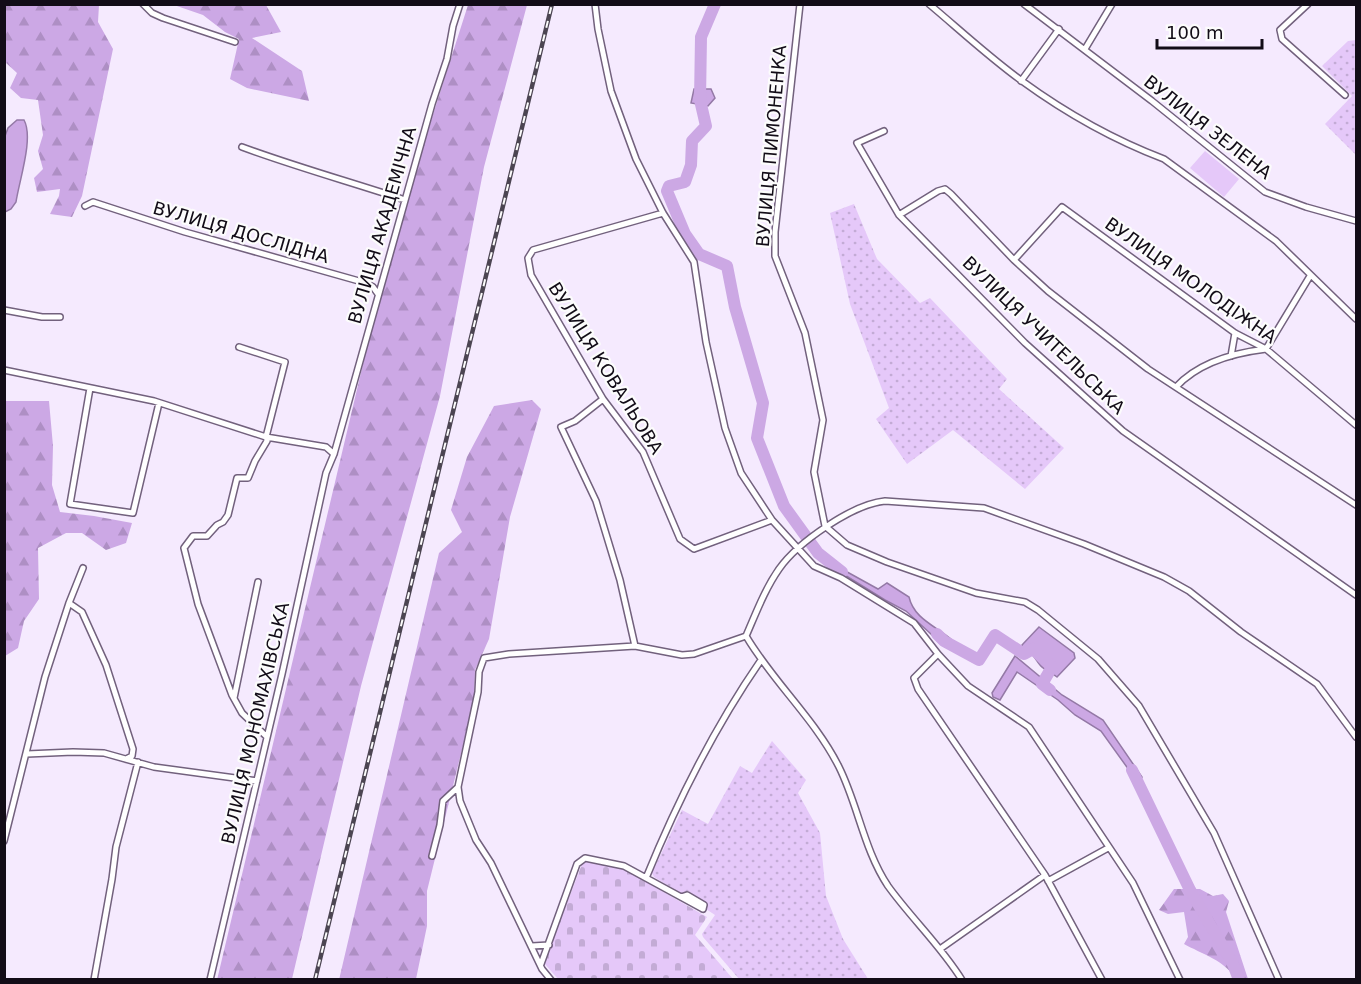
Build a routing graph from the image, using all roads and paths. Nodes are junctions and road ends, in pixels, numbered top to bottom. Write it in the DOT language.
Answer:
graph roads {
  1 [pos="143,4"];
  2 [pos="460,4"];
  3 [pos="595,4"];
  4 [pos="800,4"];
  5 [pos="929,4"];
  6 [pos="1024,4"];
  7 [pos="1112,4"];
  8 [pos="1308,4"];
  9 [pos="1059,29"];
  10 [pos="235,42"];
  11 [pos="1084,49"];
  12 [pos="1021,81"];
  13 [pos="1345,95"];
  14 [pos="884,131"];
  15 [pos="242,147"];
  16 [pos="405,200"];
  17 [pos="85,206"];
  18 [pos="663,213"];
  19 [pos="899,215"];
  20 [pos="1356,221"];
  21 [pos="1014,260"];
  22 [pos="1310,276"];
  23 [pos="382,281"];
  24 [pos="370,285"];
  25 [pos="378,294"];
  26 [pos="4,310"];
  27 [pos="60,317"];
  28 [pos="1356,319"];
  29 [pos="1235,333"];
  30 [pos="239,347"];
  31 [pos="1266,349"];
  32 [pos="1231,356"];
  33 [pos="4,370"];
  34 [pos="1176,387"];
  35 [pos="90,388"];
  36 [pos="603,399"];
  37 [pos="159,403"];
  38 [pos="1356,426"];
  39 [pos="339,435"];
  40 [pos="266,437"];
  41 [pos="322,446"];
  42 [pos="334,454"];
  43 [pos="1356,505"];
  44 [pos="772,520"];
  45 [pos="825,526"];
  46 [pos="799,549"];
  47 [pos="83,568"];
  48 [pos="258,582"];
  49 [pos="1356,595"];
  50 [pos="69,603"];
  51 [pos="746,636"];
  52 [pos="635,646"];
  53 [pos="938,654"];
  54 [pos="761,660"];
  55 [pos="234,699"];
  56 [pos="267,737"];
  57 [pos="1356,737"];
  58 [pos="27,754"];
  59 [pos="126,759"];
  60 [pos="138,762"];
  61 [pos="257,780"];
  62 [pos="458,787"];
  63 [pos="4,841"];
  64 [pos="1108,848"];
  65 [pos="432,856"];
  66 [pos="1045,875"];
  67 [pos="646,878"];
  68 [pos="1048,881"];
  69 [pos="681,897"];
  70 [pos="549,945"];
  71 [pos="532,946"];
  72 [pos="940,949"];
  73 [pos="541,964"];
  74 [pos="94,980"];
  75 [pos="210,980"];
  76 [pos="551,980"];
  77 [pos="962,980"];
  78 [pos="1102,980"];
  79 [pos="1180,980"];
  80 [pos="1279,980"];
  1 -- 10 [label="street"];
  2 -- 16 [label="street, ВУЛИЦЯ АКАДЕМІЧНА"];
  3 -- 18 [label="street"];
  4 -- 45 [label="street, ВУЛИЦЯ ПИМОНЕНКА"];
  5 -- 12 [label="street"];
  6 -- 9 [label="street, ВУЛИЦЯ ЗЕЛЕНА"];
  7 -- 11 [label="street"];
  8 -- 13 [label="street"];
  9 -- 11 [label="street, ВУЛИЦЯ ЗЕЛЕНА"];
  9 -- 12 [label="street"];
  11 -- 20 [label="street, ВУЛИЦЯ ЗЕЛЕНА"];
  12 -- 22 [label="street"];
  14 -- 19 [label="street, ВУЛИЦЯ УЧИТЕЛЬСЬКА"];
  15 -- 16 [label="street"];
  16 -- 23 [label="street, ВУЛИЦЯ АКАДЕМІЧНА"];
  17 -- 24 [label="street, ВУЛИЦЯ ДОСЛІДНА"];
  18 -- 36 [label="street, ВУЛИЦЯ КОВАЛЬОВА"];
  18 -- 44 [label="street"];
  19 -- 21 [label="street"];
  19 -- 49 [label="street, ВУЛИЦЯ УЧИТЕЛЬСЬКА"];
  21 -- 29 [label="street, ВУЛИЦЯ МОЛОДІЖНА"];
  21 -- 34 [label="street"];
  22 -- 28 [label="street"];
  22 -- 31 [label="street"];
  23 -- 24 [label="street"];
  23 -- 25 [label="street, ВУЛИЦЯ АКАДЕМІЧНА"];
  24 -- 25 [label="street"];
  25 -- 39 [label="street, ВУЛИЦЯ АКАДЕМІЧНА"];
  26 -- 27 [label="street"];
  29 -- 31 [label="street, ВУЛИЦЯ МОЛОДІЖНА"];
  29 -- 32 [label="street"];
  30 -- 40 [label="street"];
  31 -- 32 [label="street"];
  31 -- 38 [label="street, ВУЛИЦЯ МОЛОДІЖНА"];
  32 -- 34 [label="street"];
  33 -- 35 [label="street"];
  34 -- 43 [label="street"];
  35 -- 37 [label="street"];
  35 -- 37 [label="street"];
  36 -- 44 [label="street, ВУЛИЦЯ КОВАЛЬОВА"];
  36 -- 52 [label="street"];
  37 -- 40 [label="street"];
  39 -- 41 [label="street"];
  39 -- 42 [label="street, ВУЛИЦЯ АКАДЕМІЧНА"];
  40 -- 41 [label="street"];
  40 -- 55 [label="street"];
  41 -- 42 [label="street"];
  42 -- 56 [label="street, ВУЛИЦЯ МОНОМАХІВСЬКА"];
  44 -- 46 [label="street"];
  45 -- 46 [label="street"];
  45 -- 57 [label="street"];
  45 -- 80 [label="street"];
  46 -- 51 [label="street"];
  46 -- 53 [label="street"];
  47 -- 50 [label="street"];
  48 -- 55 [label="street"];
  50 -- 58 [label="street"];
  50 -- 59 [label="street"];
  51 -- 52 [label="street"];
  51 -- 54 [label="street"];
  52 -- 62 [label="street"];
  53 -- 64 [label="street"];
  53 -- 66 [label="street"];
  54 -- 67 [label="street"];
  54 -- 72 [label="street"];
  55 -- 56 [label="street"];
  56 -- 61 [label="street, ВУЛИЦЯ МОНОМАХІВСЬКА"];
  58 -- 59 [label="street"];
  58 -- 63 [label="street"];
  59 -- 60 [label="street"];
  60 -- 61 [label="street"];
  60 -- 74 [label="street"];
  61 -- 75 [label="street, ВУЛИЦЯ МОНОМАХІВСЬКА"];
  62 -- 65 [label="street"];
  62 -- 71 [label="street"];
  64 -- 68 [label="street"];
  64 -- 79 [label="street"];
  66 -- 68 [label="street"];
  66 -- 72 [label="street"];
  67 -- 69 [label="street"];
  67 -- 70 [label="street"];
  68 -- 78 [label="street"];
  70 -- 71 [label="street"];
  70 -- 73 [label="street"];
  71 -- 73 [label="street"];
  72 -- 77 [label="street"];
  73 -- 76 [label="street"];
}
